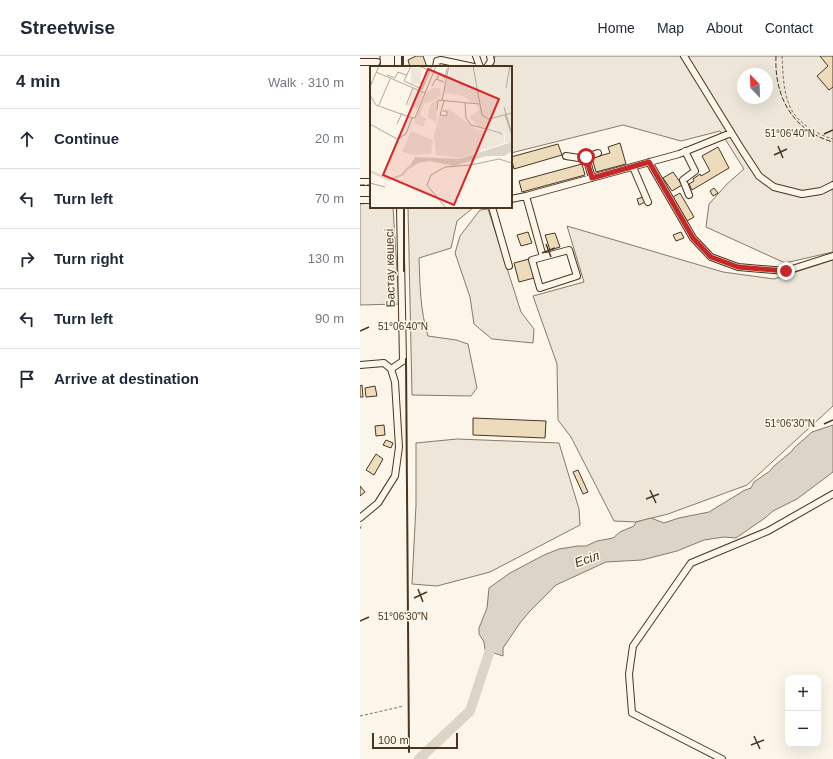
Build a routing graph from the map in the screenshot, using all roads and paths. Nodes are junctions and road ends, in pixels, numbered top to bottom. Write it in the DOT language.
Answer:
graph roads {
  1 [pos="476,56"];
  2 [pos="490,56"];
  3 [pos="684,56"];
  4 [pos="782,56"];
  5 [pos="454,59"];
  6 [pos="360,62"];
  7 [pos="377,62"];
  8 [pos="436,66"];
  9 [pos="472,66"];
  10 [pos="480,66"];
  11 [pos="488,66"];
  12 [pos="731,133"];
  13 [pos="833,139"];
  14 [pos="685,151"];
  15 [pos="598,153"];
  16 [pos="566,156"];
  17 [pos="586,157"];
  18 [pos="649,162"];
  19 [pos="633,167"];
  20 [pos="592,178"];
  21 [pos="833,185"];
  22 [pos="690,195"];
  23 [pos="512,196"];
  24 [pos="526,196"];
  25 [pos="648,202"];
  26 [pos="400,208"];
  27 [pos="492,208"];
  28 [pos="833,256"];
  29 [pos="544,257"];
  30 [pos="509,266"];
  31 [pos="360,365"];
  32 [pos="391,369"];
  33 [pos="833,494"];
  34 [pos="360,518"];
  35 [pos="404,706"];
  36 [pos="360,716"];
  37 [pos="722,759"];
  1 -- 10 [label="street"];
  2 -- 11 [label="street"];
  3 -- 12 [label="street"];
  4 -- 13 [label="path"];
  5 -- 8 [label="street"];
  5 -- 9 [label="street"];
  6 -- 7 [label="street"];
  12 -- 14 [label="street"];
  12 -- 21 [label="street"];
  14 -- 18 [label="street"];
  14 -- 22 [label="street"];
  15 -- 17 [label="street"];
  16 -- 17 [label="street"];
  17 -- 20 [label="street"];
  18 -- 19 [label="street"];
  18 -- 28 [label="street"];
  19 -- 20 [label="street"];
  19 -- 25 [label="street"];
  20 -- 24 [label="street"];
  23 -- 24 [label="street"];
  24 -- 29 [label="street"];
  26 -- 32 [label="street, Бастау көшесі"];
  27 -- 30 [label="street"];
  29 -- 29 [label="street"];
  31 -- 32 [label="street"];
  32 -- 34 [label="street"];
  33 -- 37 [label="street"];
  35 -- 36 [label="path"];
}
